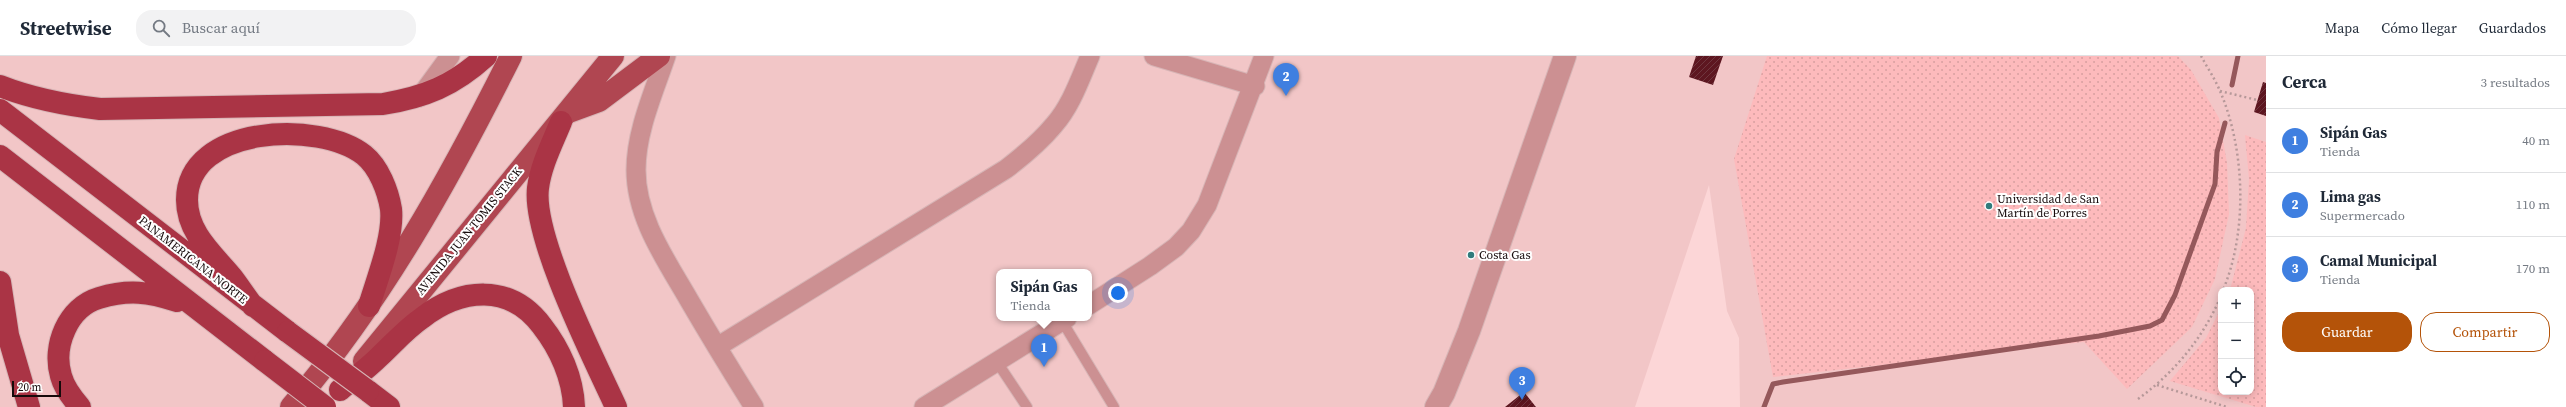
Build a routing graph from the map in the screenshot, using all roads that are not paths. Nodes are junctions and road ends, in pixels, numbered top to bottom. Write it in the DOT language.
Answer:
graph roads {
  1 [pos="450,56"];
  2 [pos="486,56"];
  3 [pos="512,56"];
  4 [pos="613,56"];
  5 [pos="658,56"];
  6 [pos="666,56"];
  7 [pos="1090,56"];
  8 [pos="1154,56"];
  9 [pos="1264,56"];
  10 [pos="1565,56"];
  11 [pos="0,86"];
  12 [pos="1255,86"];
  13 [pos="420,97"];
  14 [pos="0,110"];
  15 [pos="565,117"];
  16 [pos="0,156"];
  17 [pos="0,282"];
  18 [pos="1092,302"];
  19 [pos="253,306"];
  20 [pos="369,306"];
  21 [pos="193,307"];
  22 [pos="1063,321"];
  23 [pos="1066,321"];
  24 [pos="717,347"];
  25 [pos="997,362"];
  26 [pos="340,390"];
  27 [pos="29,407"];
  28 [pos="80,407"];
  29 [pos="291,407"];
  30 [pos="325,407"];
  31 [pos="388,407"];
  32 [pos="574,407"];
  33 [pos="616,407"];
  34 [pos="754,407"];
  35 [pos="924,407"];
  36 [pos="1027,407"];
  37 [pos="1114,407"];
  38 [pos="1436,407"];
  1 -- 13 [label="street"];
  2 -- 13 [label="highway"];
  3 -- 20 [label="main road"];
  4 -- 15 [label="main road, AVENIDA JUAN TOMIS STACK"];
  5 -- 15 [label="main road"];
  6 -- 24 [label="street"];
  7 -- 24 [label="street"];
  8 -- 12 [label="street"];
  9 -- 12 [label="street"];
  10 -- 38 [label="street"];
  11 -- 13 [label="highway"];
  12 -- 18 [label="street"];
  14 -- 19 [label="highway, PANAMERICANA NORTE"];
  15 -- 26 [label="main road, AVENIDA JUAN TOMIS STACK"];
  15 -- 33 [label="highway"];
  16 -- 21 [label="highway"];
  17 -- 27 [label="highway"];
  19 -- 20 [label="highway"];
  19 -- 31 [label="highway, PANAMERICANA NORTE, bridge"];
  20 -- 29 [label="main road"];
  21 -- 28 [label="highway"];
  21 -- 30 [label="highway, bridge"];
  22 -- 25 [label="street"];
  23 -- 37 [label="lane"];
  24 -- 34 [label="street"];
  25 -- 35 [label="street"];
  25 -- 36 [label="lane"];
  26 -- 30 [label="main road, AVENIDA JUAN TOMIS STACK"];
  26 -- 32 [label="highway"];
}
